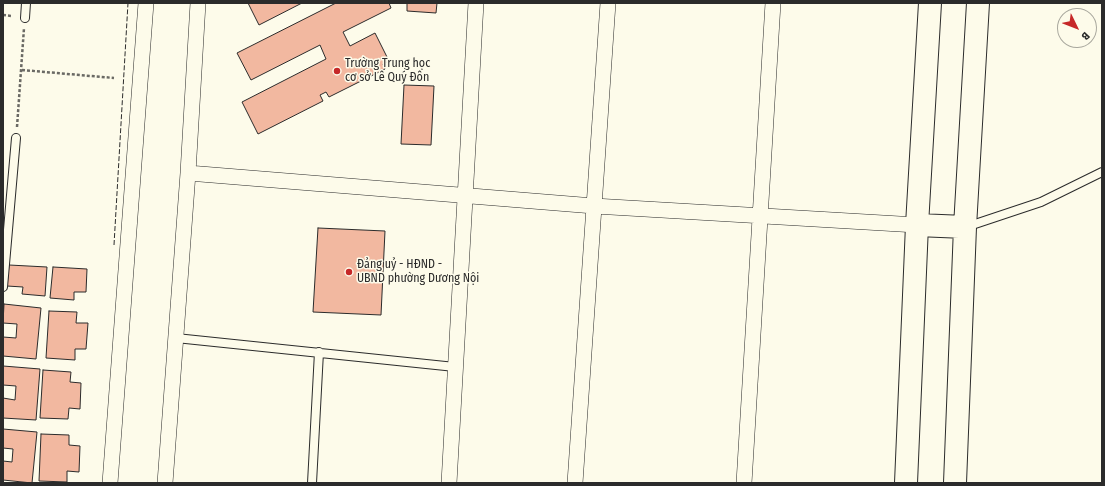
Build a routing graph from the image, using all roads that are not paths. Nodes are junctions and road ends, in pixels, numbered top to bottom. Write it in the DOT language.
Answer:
graph roads {
  1 [pos="26,3"];
  2 [pos="146,3"];
  3 [pos="198,3"];
  4 [pos="476,3"];
  5 [pos="608,3"];
  6 [pos="773,3"];
  7 [pos="930,3"];
  8 [pos="978,3"];
  9 [pos="25,18"];
  10 [pos="16,138"];
  11 [pos="1102,172"];
  12 [pos="188,173"];
  13 [pos="465,196"];
  14 [pos="594,206"];
  15 [pos="761,216"];
  16 [pos="916,225"];
  17 [pos="965,227"];
  18 [pos="3,287"];
  19 [pos="176,338"];
  20 [pos="319,352"];
  21 [pos="455,367"];
  22 [pos="110,483"];
  23 [pos="165,483"];
  24 [pos="312,483"];
  25 [pos="449,483"];
  26 [pos="575,483"];
  27 [pos="744,483"];
  28 [pos="906,483"];
  29 [pos="955,483"];
  1 -- 9 [label="lane"];
  2 -- 22 [label="street"];
  3 -- 12 [label="street"];
  4 -- 13 [label="street"];
  5 -- 14 [label="street"];
  6 -- 15 [label="street"];
  7 -- 16 [label="main road"];
  8 -- 17 [label="main road"];
  10 -- 18 [label="lane"];
  11 -- 17 [label="lane"];
  12 -- 13 [label="street"];
  12 -- 19 [label="street"];
  13 -- 14 [label="street"];
  13 -- 21 [label="street"];
  14 -- 15 [label="street"];
  14 -- 26 [label="street"];
  15 -- 16 [label="street"];
  15 -- 27 [label="street"];
  16 -- 17 [label="main road"];
  16 -- 28 [label="main road"];
  17 -- 29 [label="main road"];
  19 -- 20 [label="lane"];
  19 -- 23 [label="street"];
  20 -- 21 [label="lane"];
  20 -- 24 [label="lane"];
  21 -- 25 [label="street"];
}
